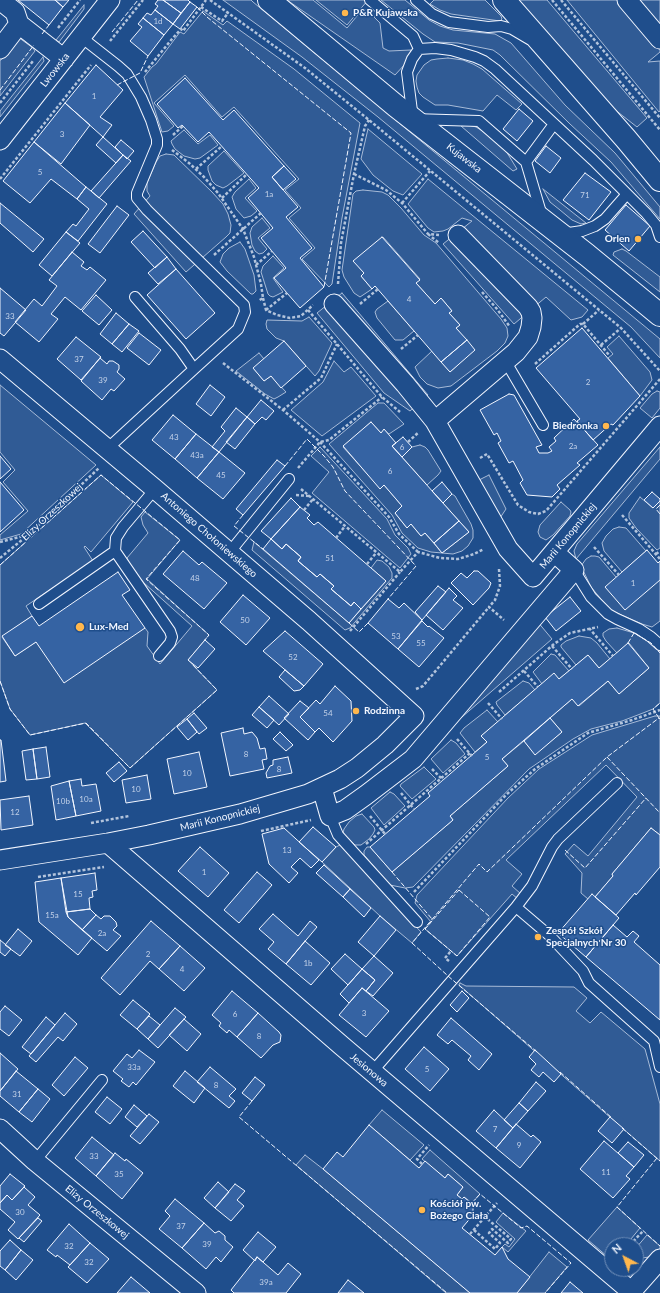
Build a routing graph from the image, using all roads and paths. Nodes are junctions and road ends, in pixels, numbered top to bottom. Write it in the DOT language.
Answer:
graph roads {
  1 [pos="0,0"];
  2 [pos="110,0"];
  3 [pos="143,0"];
  4 [pos="206,0"];
  5 [pos="210,0"];
  6 [pos="269,0"];
  7 [pos="370,0"];
  8 [pos="416,0"];
  9 [pos="504,0"];
  10 [pos="552,0"];
  11 [pos="561,0"];
  12 [pos="627,0"];
  13 [pos="201,7"];
  14 [pos="228,13"];
  15 [pos="19,24"];
  16 [pos="81,37"];
  17 [pos="660,39"];
  18 [pos="0,49"];
  19 [pos="419,49"];
  20 [pos="101,52"];
  21 [pos="553,56"];
  22 [pos="64,59"];
  23 [pos="141,77"];
  24 [pos="659,117"];
  25 [pos="414,119"];
  26 [pos="369,120"];
  27 [pos="554,124"];
  28 [pos="660,130"];
  29 [pos="0,140"];
  30 [pos="157,145"];
  31 [pos="222,146"];
  32 [pos="526,162"];
  33 [pos="196,169"];
  34 [pos="430,171"];
  35 [pos="247,174"];
  36 [pos="354,174"];
  37 [pos="0,179"];
  38 [pos="660,180"];
  39 [pos="627,194"];
  40 [pos="222,198"];
  41 [pos="402,203"];
  42 [pos="261,214"];
  43 [pos="543,220"];
  44 [pos="243,229"];
  45 [pos="428,234"];
  46 [pos="560,234"];
  47 [pos="458,235"];
  48 [pos="660,237"];
  49 [pos="441,246"];
  50 [pos="272,251"];
  51 [pos="204,265"];
  52 [pos="256,265"];
  53 [pos="338,283"];
  54 [pos="477,286"];
  55 [pos="378,289"];
  56 [pos="287,293"];
  57 [pos="332,295"];
  58 [pos="135,297"];
  59 [pos="263,298"];
  60 [pos="357,307"];
  61 [pos="266,310"];
  62 [pos="308,310"];
  63 [pos="599,310"];
  64 [pos="245,312"];
  65 [pos="660,315"];
  66 [pos="583,324"];
  67 [pos="621,328"];
  68 [pos="355,329"];
  69 [pos="512,332"];
  70 [pos="418,335"];
  71 [pos="337,344"];
  72 [pos="601,345"];
  73 [pos="397,353"];
  74 [pos="212,354"];
  75 [pos="609,355"];
  76 [pos="0,359"];
  77 [pos="506,362"];
  78 [pos="530,368"];
  79 [pos="194,369"];
  80 [pos="660,371"];
  81 [pos="660,380"];
  82 [pos="283,410"];
  83 [pos="435,421"];
  84 [pos="543,425"];
  85 [pos="660,426"];
  86 [pos="419,432"];
  87 [pos="320,442"];
  88 [pos="408,442"];
  89 [pos="105,457"];
  90 [pos="476,460"];
  91 [pos="289,479"];
  92 [pos="155,489"];
  93 [pos="313,499"];
  94 [pos="304,510"];
  95 [pos="622,515"];
  96 [pos="345,526"];
  97 [pos="28,535"];
  98 [pos="336,538"];
  99 [pos="0,542"];
  100 [pos="488,547"];
  101 [pos="594,547"];
  102 [pos="115,551"];
  103 [pos="660,551"];
  104 [pos="376,552"];
  105 [pos="418,552"];
  106 [pos="554,552"];
  107 [pos="229,553"];
  108 [pos="656,554"];
  109 [pos="0,558"];
  110 [pos="660,559"];
  111 [pos="367,564"];
  112 [pos="499,568"];
  113 [pos="574,570"];
  114 [pos="400,572"];
  115 [pos="619,575"];
  116 [pos="38,604"];
  117 [pos="489,607"];
  118 [pos="499,616"];
  119 [pos="588,628"];
  120 [pos="347,635"];
  121 [pos="660,645"];
  122 [pos="552,646"];
  123 [pos="159,656"];
  124 [pos="613,656"];
  125 [pos="572,669"];
  126 [pos="524,671"];
  127 [pos="538,687"];
  128 [pos="411,689"];
  129 [pos="487,702"];
  130 [pos="660,710"];
  131 [pos="414,716"];
  132 [pos="502,718"];
  133 [pos="456,738"];
  134 [pos="617,783"];
  135 [pos="322,788"];
  136 [pos="402,795"];
  137 [pos="411,805"];
  138 [pos="414,810"];
  139 [pos="130,816"];
  140 [pos="330,816"];
  141 [pos="373,819"];
  142 [pos="84,824"];
  143 [pos="382,830"];
  144 [pos="256,832"];
  145 [pos="385,834"];
  146 [pos="108,843"];
  147 [pos="356,854"];
  148 [pos="0,860"];
  149 [pos="106,866"];
  150 [pos="30,878"];
  151 [pos="414,892"];
  152 [pos="516,907"];
  153 [pos="417,922"];
  154 [pos="660,1067"];
  155 [pos="372,1072"];
  156 [pos="102,1080"];
  157 [pos="0,1129"];
  158 [pos="433,1140"];
  159 [pos="35,1161"];
  160 [pos="422,1164"];
  161 [pos="494,1205"];
  162 [pos="485,1217"];
  163 [pos="474,1230"];
  164 [pos="643,1231"];
  165 [pos="470,1234"];
  166 [pos="637,1237"];
  167 [pos="660,1259"];
  168 [pos="632,1292"];
  169 [pos="196,1293"];
  1 -- 15 [label="street"];
  2 -- 16 [label="street, Lwowska"];
  3 -- 20 [label="path"];
  4 -- 13 [label="path"];
  5 -- 14 [label="path"];
  6 -- 25 [label="main road, Kujawska"];
  7 -- 19 [label="lane"];
  8 -- 21 [label="lane"];
  9 -- 21 [label="main road"];
  10 -- 28 [label="path"];
  11 -- 24 [label="path"];
  12 -- 17 [label="street"];
  13 -- 14 [label="path"];
  13 -- 23 [label="path"];
  14 -- 26 [label="path"];
  15 -- 18 [label="street"];
  15 -- 22 [label="street"];
  16 -- 20 [label="lane"];
  16 -- 22 [label="street, Lwowska"];
  19 -- 25 [label="lane"];
  19 -- 27 [label="lane"];
  20 -- 30 [label="lane"];
  20 -- 37 [label="path"];
  21 -- 38 [label="main road"];
  22 -- 29 [label="street, Lwowska"];
  25 -- 32 [label="lane"];
  25 -- 43 [label="main road, Kujawska"];
  26 -- 34 [label="path"];
  26 -- 36 [label="path"];
  27 -- 32 [label="lane"];
  27 -- 39 [label="lane"];
  30 -- 33 [label="path"];
  30 -- 51 [label="lane"];
  31 -- 33 [label="path"];
  32 -- 43 [label="lane"];
  33 -- 40 [label="path"];
  34 -- 41 [label="path"];
  34 -- 63 [label="path"];
  35 -- 40 [label="path"];
  36 -- 41 [label="path"];
  36 -- 53 [label="path"];
  39 -- 46 [label="lane"];
  39 -- 48 [label="lane"];
  40 -- 44 [label="path"];
  41 -- 45 [label="path"];
  42 -- 44 [label="path"];
  43 -- 46 [label="main road, Kujawska"];
  44 -- 51 [label="path"];
  44 -- 52 [label="path"];
  45 -- 47 [label="path"];
  45 -- 49 [label="path"];
  46 -- 65 [label="main road, Kujawska"];
  47 -- 77 [label="street"];
  50 -- 52 [label="path"];
  51 -- 64 [label="lane"];
  52 -- 59 [label="path"];
  53 -- 57 [label="path"];
  53 -- 57 [label="path"];
  53 -- 57 [label="path"];
  54 -- 69 [label="path"];
  55 -- 60 [label="path"];
  56 -- 61 [label="path"];
  57 -- 62 [label="path"];
  57 -- 68 [label="street, Marii Konopnickiej"];
  58 -- 79 [label="lane"];
  59 -- 61 [label="path"];
  59 -- 64 [label="path"];
  61 -- 62 [label="path"];
  62 -- 71 [label="path"];
  63 -- 66 [label="path"];
  63 -- 67 [label="path"];
  64 -- 74 [label="lane"];
  66 -- 72 [label="path"];
  66 -- 78 [label="path"];
  67 -- 72 [label="path"];
  67 -- 80 [label="path"];
  68 -- 71 [label="path"];
  68 -- 83 [label="street, Marii Konopnickiej"];
  70 -- 73 [label="path"];
  71 -- 82 [label="path"];
  71 -- 87 [label="path"];
  72 -- 75 [label="path"];
  74 -- 79 [label="lane"];
  74 -- 82 [label="path"];
  76 -- 89 [label="street, Antoniego Chołoniewskiego"];
  77 -- 83 [label="street"];
  77 -- 84 [label="lane"];
  79 -- 89 [label="lane"];
  81 -- 90 [label="path"];
  82 -- 87 [label="path"];
  83 -- 106 [label="street, Marii Konopnickiej"];
  85 -- 106 [label="street, Marii Konopnickiej"];
  86 -- 88 [label="path"];
  87 -- 91 [label="path"];
  87 -- 105 [label="path"];
  89 -- 92 [label="street, Antoniego Chołoniewskiego"];
  89 -- 97 [label="path, Elizy Orzeszkowej"];
  91 -- 93 [label="path"];
  91 -- 107 [label="lane"];
  92 -- 102 [label="lane"];
  92 -- 107 [label="street, Antoniego Chołoniewskiego"];
  93 -- 94 [label="path"];
  93 -- 96 [label="path"];
  95 -- 108 [label="path"];
  96 -- 98 [label="path"];
  96 -- 104 [label="path"];
  97 -- 99 [label="path"];
  97 -- 109 [label="path, Elizy Orzeszkowej"];
  100 -- 105 [label="path"];
  101 -- 115 [label="path"];
  102 -- 116 [label="lane"];
  102 -- 123 [label="lane"];
  103 -- 108 [label="path"];
  104 -- 111 [label="path"];
  104 -- 114 [label="path"];
  105 -- 114 [label="path"];
  106 -- 113 [label="street"];
  107 -- 131 [label="street, Antoniego Chołoniewskiego"];
  108 -- 110 [label="path"];
  112 -- 117 [label="path"];
  113 -- 121 [label="lane"];
  113 -- 140 [label="street"];
  114 -- 120 [label="path"];
  117 -- 118 [label="path"];
  117 -- 128 [label="path"];
  119 -- 124 [label="path"];
  122 -- 125 [label="path"];
  126 -- 127 [label="path"];
  129 -- 132 [label="path"];
  130 -- 151 [label="path"];
  131 -- 135 [label="street, Marii Konopnickiej"];
  133 -- 137 [label="path"];
  134 -- 152 [label="lane"];
  135 -- 140 [label="street"];
  135 -- 146 [label="street, Marii Konopnickiej"];
  136 -- 137 [label="path"];
  137 -- 138 [label="path"];
  137 -- 143 [label="path"];
  139 -- 142 [label="path"];
  140 -- 144 [label="path"];
  140 -- 147 [label="lane"];
  141 -- 143 [label="path"];
  143 -- 145 [label="path"];
  143 -- 147 [label="path"];
  146 -- 148 [label="street, Marii Konopnickiej"];
  146 -- 155 [label="street, Jesionowa"];
  147 -- 153 [label="lane"];
  149 -- 150 [label="path"];
  152 -- 154 [label="lane"];
  152 -- 155 [label="lane"];
  155 -- 168 [label="street, Jesionowa"];
  156 -- 159 [label="lane"];
  157 -- 159 [label="street, Elizy Orzeszkowej"];
  158 -- 160 [label="path"];
  159 -- 169 [label="street, Elizy Orzeszkowej"];
  161 -- 162 [label="path"];
  162 -- 163 [label="path"];
  162 -- 163 [label="path"];
  163 -- 165 [label="path"];
  164 -- 166 [label="path"];
  167 -- 168 [label="street"];
}
